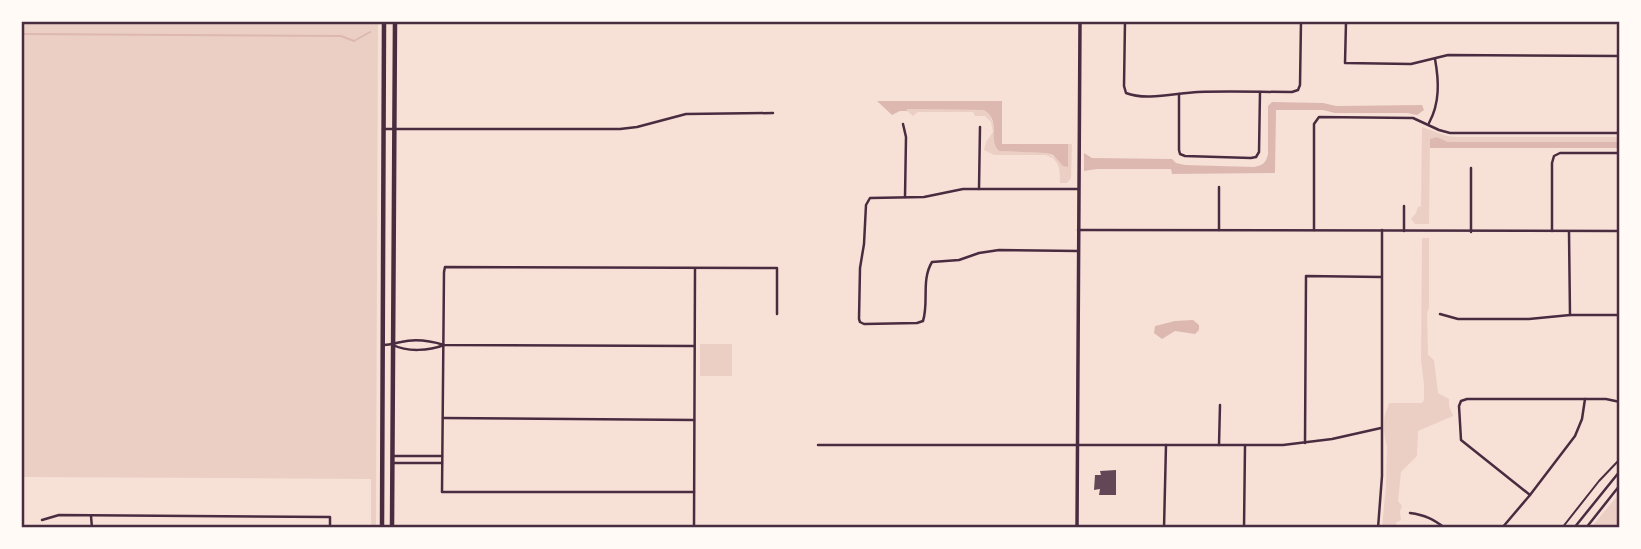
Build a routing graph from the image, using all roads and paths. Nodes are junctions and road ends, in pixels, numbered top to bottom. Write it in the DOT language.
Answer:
graph roads {
  1 [pos="384,21"];
  2 [pos="395,21"];
  3 [pos="1080,21"];
  4 [pos="1125,21"];
  5 [pos="1301,21"];
  6 [pos="1346,22"];
  7 [pos="1620,56"];
  8 [pos="1435,59"];
  9 [pos="1260,92"];
  10 [pos="1179,94"];
  11 [pos="773,113"];
  12 [pos="903,124"];
  13 [pos="1428,124"];
  14 [pos="980,127"];
  15 [pos="383,129"];
  16 [pos="395,129"];
  17 [pos="1620,133"];
  18 [pos="1620,153"];
  19 [pos="1471,168"];
  20 [pos="1219,187"];
  21 [pos="979,189"];
  22 [pos="1079,189"];
  23 [pos="905,197"];
  24 [pos="1404,206"];
  25 [pos="1078,230"];
  26 [pos="1219,230"];
  27 [pos="1314,230"];
  28 [pos="1382,230"];
  29 [pos="1404,231"];
  30 [pos="1552,231"];
  31 [pos="1620,231"];
  32 [pos="1471,232"];
  33 [pos="1569,232"];
  34 [pos="1078,251"];
  35 [pos="695,268"];
  36 [pos="1381,277"];
  37 [pos="778,314"];
  38 [pos="1440,314"];
  39 [pos="1570,315"];
  40 [pos="1620,315"];
  41 [pos="383,345"];
  42 [pos="393,345"];
  43 [pos="444,345"];
  44 [pos="694,346"];
  45 [pos="1585,399"];
  46 [pos="1620,401"];
  47 [pos="1220,405"];
  48 [pos="443,418"];
  49 [pos="694,419"];
  50 [pos="1381,428"];
  51 [pos="1305,444"];
  52 [pos="818,445"];
  53 [pos="1077,445"];
  54 [pos="1166,445"];
  55 [pos="1219,445"];
  56 [pos="1245,446"];
  57 [pos="393,456"];
  58 [pos="442,457"];
  59 [pos="1620,459"];
  60 [pos="393,463"];
  61 [pos="442,464"];
  62 [pos="1620,471"];
  63 [pos="1620,485"];
  64 [pos="694,492"];
  65 [pos="1530,495"];
  66 [pos="1410,513"];
  67 [pos="91,516"];
  68 [pos="42,520"];
  69 [pos="694,527"];
  70 [pos="92,528"];
  71 [pos="330,528"];
  72 [pos="382,528"];
  73 [pos="392,528"];
  74 [pos="1077,528"];
  75 [pos="1164,528"];
  76 [pos="1244,528"];
  77 [pos="1378,528"];
  78 [pos="1445,528"];
  79 [pos="1502,528"];
  80 [pos="1562,528"];
  81 [pos="1574,528"];
  82 [pos="1586,528"];
  1 -- 15 [label="main road"];
  2 -- 16 [label="main road"];
  3 -- 4 [label="street"];
  3 -- 22 [label="street"];
  4 -- 5 [label="street"];
  4 -- 10 [label="street"];
  5 -- 6 [label="street"];
  5 -- 9 [label="street"];
  6 -- 8 [label="street"];
  7 -- 8 [label="street"];
  8 -- 13 [label="street"];
  9 -- 10 [label="street"];
  9 -- 10 [label="street"];
  11 -- 16 [label="street"];
  12 -- 23 [label="street"];
  13 -- 17 [label="street"];
  13 -- 27 [label="street"];
  14 -- 21 [label="street"];
  15 -- 16 [label="street"];
  15 -- 41 [label="main road"];
  16 -- 42 [label="main road"];
  18 -- 30 [label="street"];
  19 -- 32 [label="street"];
  20 -- 26 [label="street"];
  21 -- 22 [label="street"];
  21 -- 23 [label="street"];
  22 -- 25 [label="street"];
  23 -- 34 [label="street"];
  24 -- 29 [label="street"];
  25 -- 26 [label="street"];
  25 -- 34 [label="street"];
  26 -- 27 [label="street"];
  27 -- 28 [label="street"];
  28 -- 29 [label="street"];
  28 -- 36 [label="street"];
  29 -- 32 [label="street"];
  30 -- 32 [label="street"];
  30 -- 33 [label="street"];
  31 -- 33 [label="street"];
  33 -- 39 [label="street"];
  34 -- 53 [label="street"];
  35 -- 37 [label="street"];
  35 -- 43 [label="street"];
  35 -- 44 [label="street"];
  36 -- 50 [label="street"];
  36 -- 51 [label="street"];
  38 -- 39 [label="street"];
  39 -- 40 [label="street"];
  41 -- 42 [label="street"];
  41 -- 72 [label="main road"];
  42 -- 43 [label="street"];
  42 -- 43 [label="street"];
  42 -- 57 [label="main road"];
  43 -- 44 [label="street"];
  43 -- 48 [label="street"];
  44 -- 49 [label="street"];
  45 -- 46 [label="street"];
  45 -- 65 [label="street"];
  45 -- 65 [label="street"];
  47 -- 55 [label="street"];
  48 -- 49 [label="street"];
  48 -- 58 [label="street"];
  49 -- 64 [label="street"];
  50 -- 51 [label="street"];
  50 -- 77 [label="street"];
  51 -- 56 [label="street"];
  52 -- 53 [label="street"];
  53 -- 54 [label="street"];
  53 -- 74 [label="street"];
  54 -- 55 [label="street"];
  54 -- 75 [label="street"];
  55 -- 56 [label="street"];
  56 -- 76 [label="street"];
  57 -- 58 [label="street"];
  57 -- 60 [label="main road"];
  58 -- 61 [label="street"];
  59 -- 80 [label="path"];
  60 -- 61 [label="street"];
  60 -- 73 [label="main road"];
  61 -- 64 [label="street"];
  62 -- 81 [label="street"];
  63 -- 82 [label="street"];
  64 -- 69 [label="street"];
  65 -- 79 [label="street"];
  66 -- 78 [label="street"];
  67 -- 68 [label="street"];
  67 -- 70 [label="street"];
  67 -- 71 [label="street"];
}
